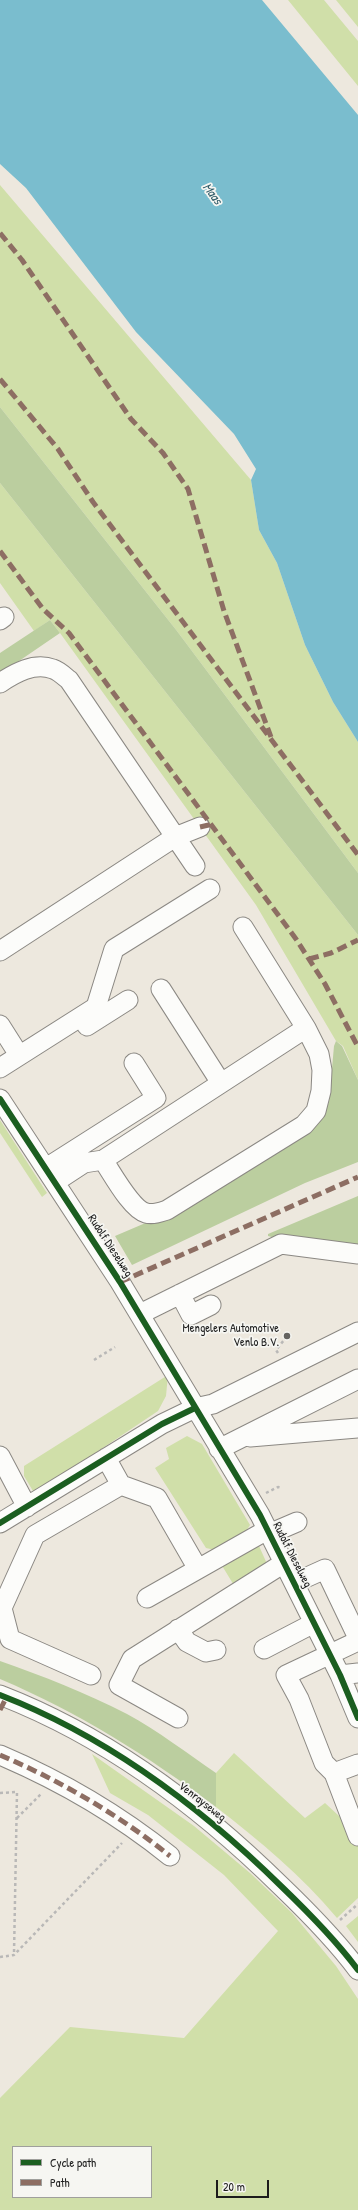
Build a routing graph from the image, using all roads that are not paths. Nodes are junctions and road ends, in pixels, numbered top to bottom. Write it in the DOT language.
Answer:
graph roads {
  1 [pos="0,683"];
  2 [pos="200,827"];
  3 [pos="175,837"];
  4 [pos="195,866"];
  5 [pos="210,889"];
  6 [pos="243,927"];
  7 [pos="0,951"];
  8 [pos="161,989"];
  9 [pos="128,1000"];
  10 [pos="0,1025"];
  11 [pos="306,1028"];
  12 [pos="20,1055"];
  13 [pos="134,1063"];
  14 [pos="0,1068"];
  15 [pos="0,1082"];
  16 [pos="221,1083"];
  17 [pos="0,1099"];
  18 [pos="103,1160"];
  19 [pos="50,1175"];
  20 [pos="358,1254"];
  21 [pos="180,1294"];
  22 [pos="211,1306"];
  23 [pos="140,1314"];
  24 [pos="358,1332"];
  25 [pos="358,1379"];
  26 [pos="195,1408"];
  27 [pos="358,1428"];
  28 [pos="241,1438"];
  29 [pos="219,1449"];
  30 [pos="0,1456"];
  31 [pos="106,1458"];
  32 [pos="121,1485"];
  33 [pos="27,1507"];
  34 [pos="297,1522"];
  35 [pos="0,1523"];
  36 [pos="268,1532"];
  37 [pos="284,1563"];
  38 [pos="198,1569"];
  39 [pos="7,1581"];
  40 [pos="294,1583"];
  41 [pos="147,1598"];
  42 [pos="314,1623"];
  43 [pos="178,1629"];
  44 [pos="358,1639"];
  45 [pos="264,1649"];
  46 [pos="216,1650"];
  47 [pos="330,1654"];
  48 [pos="349,1674"];
  49 [pos="92,1675"];
  50 [pos="2,1701"];
  51 [pos="178,1718"];
  52 [pos="358,1718"];
  53 [pos="0,1755"];
  54 [pos="358,1764"];
  55 [pos="334,1773"];
  56 [pos="358,1836"];
  57 [pos="170,1856"];
  58 [pos="358,1970"];
  1 -- 3 [label="street"];
  2 -- 3 [label="street"];
  3 -- 4 [label="street"];
  3 -- 7 [label="street"];
  5 -- 12 [label="street"];
  6 -- 11 [label="street"];
  8 -- 16 [label="street"];
  9 -- 15 [label="street"];
  10 -- 12 [label="street"];
  11 -- 16 [label="street"];
  11 -- 18 [label="street"];
  12 -- 14 [label="street"];
  13 -- 19 [label="street"];
  16 -- 18 [label="street"];
  17 -- 19 [label="street, Rudolf Dieselweg"];
  18 -- 19 [label="street"];
  19 -- 23 [label="street, Rudolf Dieselweg"];
  20 -- 21 [label="street"];
  21 -- 22 [label="street"];
  21 -- 23 [label="street"];
  23 -- 26 [label="street, Rudolf Dieselweg"];
  24 -- 26 [label="street"];
  25 -- 28 [label="street"];
  26 -- 29 [label="street, Rudolf Dieselweg"];
  26 -- 31 [label="street"];
  27 -- 28 [label="street"];
  28 -- 29 [label="street"];
  29 -- 36 [label="street, Rudolf Dieselweg"];
  30 -- 33 [label="street"];
  31 -- 32 [label="street"];
  31 -- 33 [label="street"];
  32 -- 38 [label="street"];
  32 -- 39 [label="street"];
  33 -- 35 [label="street"];
  34 -- 36 [label="street"];
  36 -- 37 [label="street, Rudolf Dieselweg"];
  36 -- 38 [label="street"];
  37 -- 40 [label="street, Rudolf Dieselweg"];
  37 -- 43 [label="street"];
  38 -- 41 [label="street"];
  39 -- 49 [label="street"];
  40 -- 42 [label="street, Rudolf Dieselweg"];
  40 -- 44 [label="street"];
  42 -- 45 [label="street"];
  42 -- 47 [label="street, Rudolf Dieselweg"];
  43 -- 46 [label="street"];
  43 -- 51 [label="street"];
  44 -- 47 [label="street"];
  47 -- 48 [label="street, Rudolf Dieselweg"];
  47 -- 55 [label="street"];
  48 -- 52 [label="street, Rudolf Dieselweg"];
  50 -- 58 [label="street, Venrayseweg"];
  53 -- 57 [label="street"];
  54 -- 55 [label="street"];
  55 -- 56 [label="street"];
}
